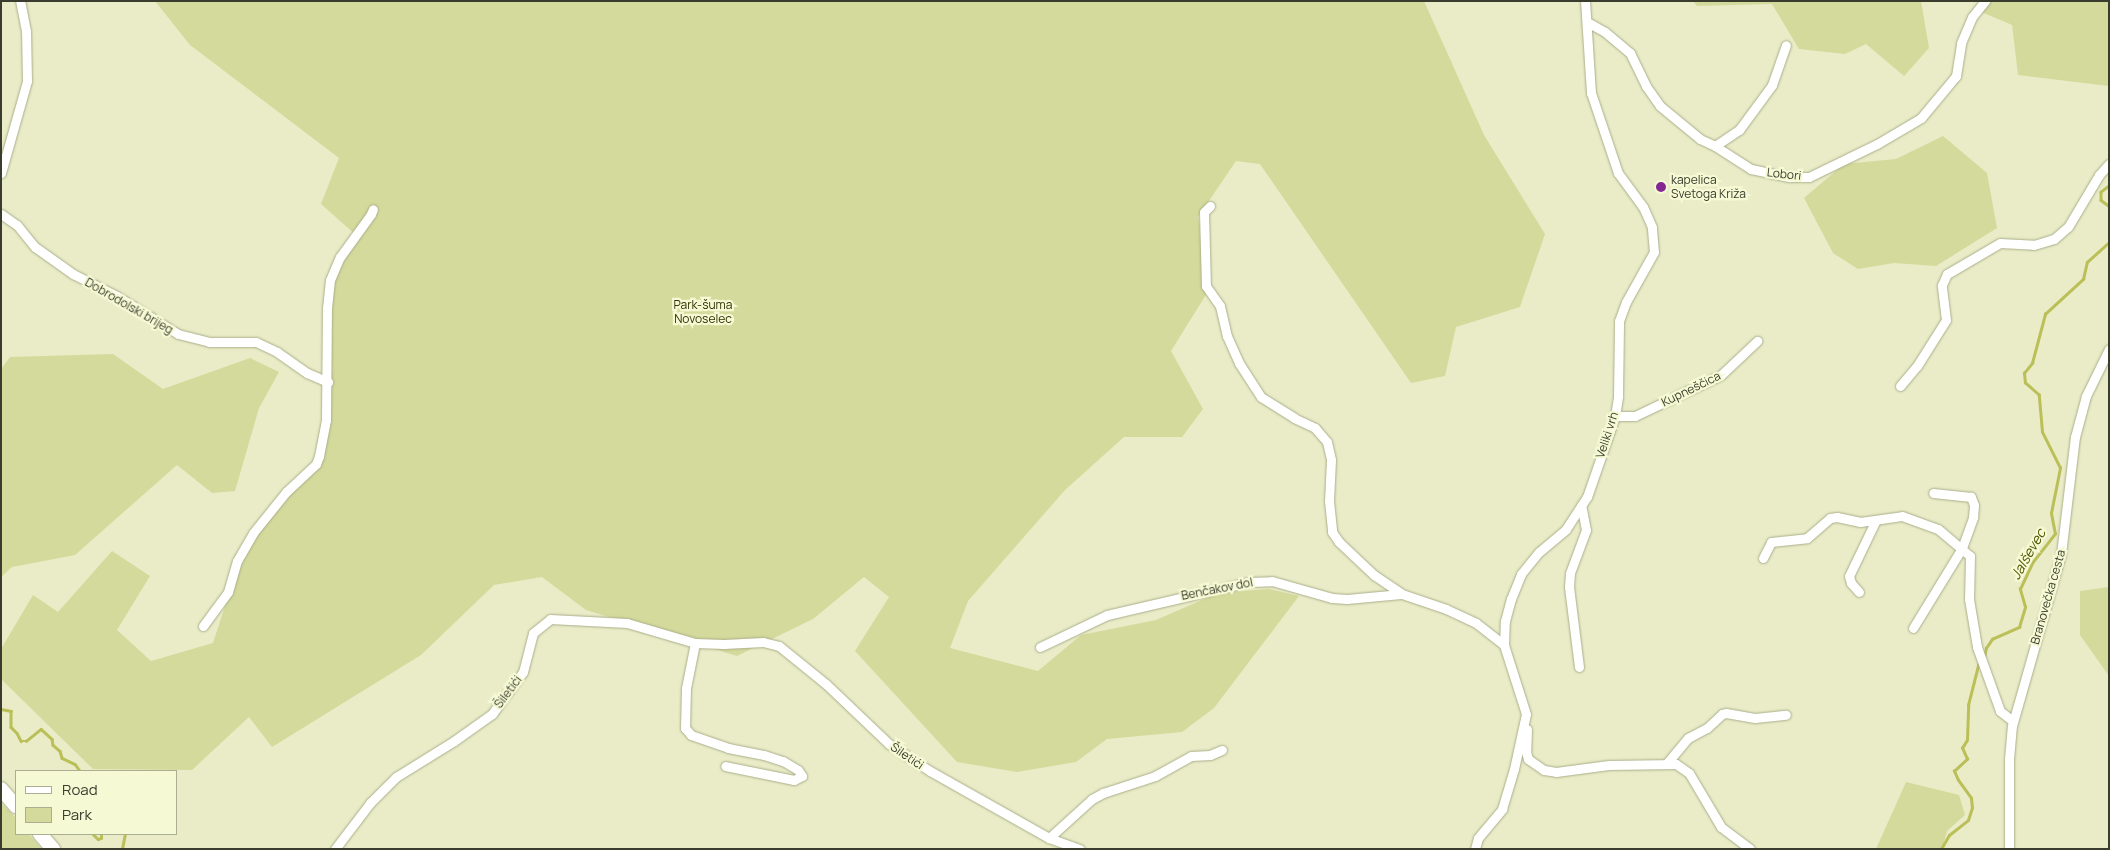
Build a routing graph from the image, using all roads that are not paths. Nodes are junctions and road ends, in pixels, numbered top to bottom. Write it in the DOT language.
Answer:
graph roads {
  1 [pos="20,1"];
  2 [pos="1585,1"];
  3 [pos="1985,1"];
  4 [pos="1587,22"];
  5 [pos="1786,46"];
  6 [pos="1715,146"];
  7 [pos="2109,164"];
  8 [pos="1,173"];
  9 [pos="1210,206"];
  10 [pos="372,209"];
  11 [pos="1,214"];
  12 [pos="1757,341"];
  13 [pos="2109,349"];
  14 [pos="328,382"];
  15 [pos="1900,386"];
  16 [pos="1615,416"];
  17 [pos="1933,493"];
  18 [pos="1581,506"];
  19 [pos="1876,520"];
  20 [pos="1962,548"];
  21 [pos="1763,558"];
  22 [pos="1859,592"];
  23 [pos="1402,594"];
  24 [pos="203,626"];
  25 [pos="1913,628"];
  26 [pos="695,643"];
  27 [pos="1504,645"];
  28 [pos="1040,648"];
  29 [pos="1579,667"];
  30 [pos="1526,714"];
  31 [pos="1786,714"];
  32 [pos="2013,721"];
  33 [pos="1222,750"];
  34 [pos="1667,763"];
  35 [pos="725,766"];
  36 [pos="1,790"];
  37 [pos="15,805"];
  38 [pos="41,835"];
  39 [pos="1049,838"];
  40 [pos="53,849"];
  41 [pos="335,849"];
  42 [pos="1080,849"];
  43 [pos="1475,849"];
  44 [pos="1750,849"];
  45 [pos="2009,849"];
  1 -- 8 [label="street"];
  2 -- 4 [label="street, Veliki vrh"];
  3 -- 6 [label="street, Lobori"];
  4 -- 6 [label="street, Lobori"];
  4 -- 16 [label="street, Veliki vrh"];
  5 -- 6 [label="street"];
  7 -- 15 [label="street"];
  9 -- 23 [label="street"];
  10 -- 14 [label="street"];
  11 -- 14 [label="street, Dobrodolski brijeg"];
  12 -- 16 [label="street, Kupneščica"];
  13 -- 32 [label="street, Branovečka cesta"];
  14 -- 24 [label="street"];
  16 -- 18 [label="street, Veliki vrh"];
  17 -- 20 [label="street"];
  18 -- 27 [label="street, Veliki vrh"];
  18 -- 29 [label="street"];
  19 -- 20 [label="street"];
  19 -- 21 [label="street"];
  19 -- 22 [label="street"];
  20 -- 25 [label="street"];
  20 -- 32 [label="street"];
  23 -- 27 [label="street"];
  23 -- 28 [label="street, Benčakov dol"];
  26 -- 35 [label="street"];
  26 -- 39 [label="street, Šiletići"];
  26 -- 41 [label="street, Šiletići"];
  27 -- 30 [label="street, Veliki vrh"];
  30 -- 34 [label="street"];
  30 -- 43 [label="street, Veliki vrh"];
  31 -- 34 [label="street"];
  32 -- 45 [label="street, Branovečka cesta"];
  33 -- 39 [label="street"];
  34 -- 44 [label="street"];
  36 -- 37 [label="street"];
  38 -- 40 [label="street"];
  39 -- 42 [label="street, Šiletići"];
}
